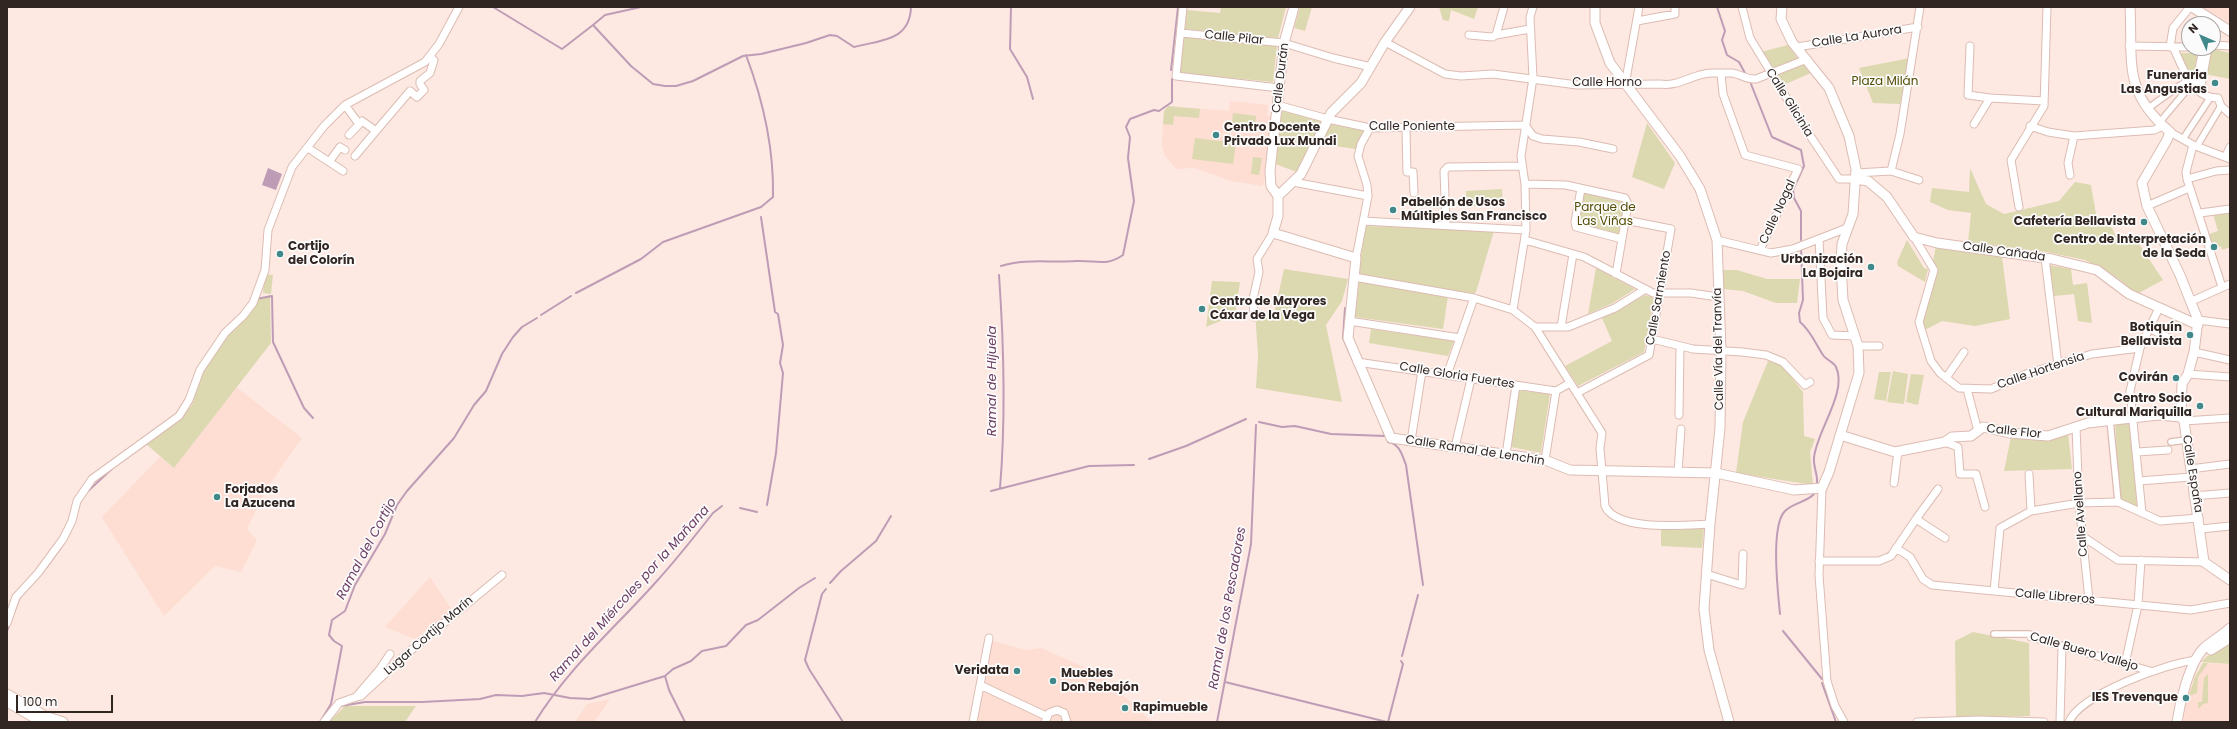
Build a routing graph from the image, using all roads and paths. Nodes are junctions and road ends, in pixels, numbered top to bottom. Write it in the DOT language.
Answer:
graph roads {
  1 [pos="459,7"];
  2 [pos="1183,7"];
  3 [pos="1294,7"];
  4 [pos="1410,7"];
  5 [pos="1504,7"];
  6 [pos="1533,7"];
  7 [pos="1595,7"];
  8 [pos="1638,7"];
  9 [pos="1675,7"];
  10 [pos="1742,7"];
  11 [pos="1782,7"];
  12 [pos="1920,7"];
  13 [pos="2047,7"];
  14 [pos="2130,7"];
  15 [pos="2191,7"];
  16 [pos="2204,16"];
  17 [pos="1637,21"];
  18 [pos="2221,26"];
  19 [pos="1918,27"];
  20 [pos="1530,29"];
  21 [pos="2230,31"];
  22 [pos="1181,33"];
  23 [pos="1469,35"];
  24 [pos="1496,35"];
  25 [pos="1385,42"];
  26 [pos="1284,43"];
  27 [pos="1970,46"];
  28 [pos="2129,46"];
  29 [pos="1797,47"];
  30 [pos="2172,47"];
  31 [pos="2181,47"];
  32 [pos="430,56"];
  33 [pos="2201,56"];
  34 [pos="2205,56"];
  35 [pos="1807,60"];
  36 [pos="1371,67"];
  37 [pos="1771,73"];
  38 [pos="1721,74"];
  39 [pos="1533,78"];
  40 [pos="1625,85"];
  41 [pos="2194,86"];
  42 [pos="1279,88"];
  43 [pos="1990,98"];
  44 [pos="2210,98"];
  45 [pos="2044,101"];
  46 [pos="345,105"];
  47 [pos="1277,105"];
  48 [pos="2221,106"];
  49 [pos="2147,109"];
  50 [pos="2230,114"];
  51 [pos="1328,119"];
  52 [pos="359,124"];
  53 [pos="1974,124"];
  54 [pos="1526,125"];
  55 [pos="2030,126"];
  56 [pos="2164,127"];
  57 [pos="1370,128"];
  58 [pos="1406,129"];
  59 [pos="376,131"];
  60 [pos="349,135"];
  61 [pos="2074,136"];
  62 [pos="2183,139"];
  63 [pos="2195,145"];
  64 [pos="2230,147"];
  65 [pos="308,148"];
  66 [pos="345,150"];
  67 [pos="1613,150"];
  68 [pos="355,156"];
  69 [pos="2228,158"];
  70 [pos="329,162"];
  71 [pos="1522,166"];
  72 [pos="2230,170"];
  73 [pos="344,171"];
  74 [pos="1891,171"];
  75 [pos="2070,175"];
  76 [pos="1856,176"];
  77 [pos="2187,179"];
  78 [pos="1919,180"];
  79 [pos="1292,182"];
  80 [pos="1525,184"];
  81 [pos="1581,188"];
  82 [pos="2189,188"];
  83 [pos="1414,193"];
  84 [pos="1278,196"];
  85 [pos="1368,196"];
  86 [pos="2147,206"];
  87 [pos="2019,207"];
  88 [pos="2230,208"];
  89 [pos="2200,214"];
  90 [pos="1625,220"];
  91 [pos="1363,221"];
  92 [pos="1446,224"];
  93 [pos="1848,228"];
  94 [pos="1526,230"];
  95 [pos="1273,233"];
  96 [pos="1914,237"];
  97 [pos="1622,239"];
  98 [pos="1819,239"];
  99 [pos="1525,240"];
  100 [pos="1716,240"];
  101 [pos="1760,250"];
  102 [pos="1573,254"];
  103 [pos="1356,258"];
  104 [pos="2045,258"];
  105 [pos="1616,274"];
  106 [pos="1354,277"];
  107 [pos="2230,284"];
  108 [pos="2222,287"];
  109 [pos="1644,290"];
  110 [pos="1660,293"];
  111 [pos="1718,297"];
  112 [pos="1474,298"];
  113 [pos="2192,301"];
  114 [pos="2158,308"];
  115 [pos="1513,310"];
  116 [pos="1254,317"];
  117 [pos="1349,321"];
  118 [pos="2198,323"];
  119 [pos="2230,324"];
  120 [pos="1535,327"];
  121 [pos="1561,327"];
  122 [pos="2149,328"];
  123 [pos="1855,336"];
  124 [pos="1460,338"];
  125 [pos="1652,340"];
  126 [pos="2175,341"];
  127 [pos="1858,346"];
  128 [pos="1879,346"];
  129 [pos="1680,347"];
  130 [pos="2140,348"];
  131 [pos="1721,351"];
  132 [pos="1964,352"];
  133 [pos="2194,352"];
  134 [pos="2230,360"];
  135 [pos="1357,362"];
  136 [pos="2058,365"];
  137 [pos="1422,371"];
  138 [pos="2188,374"];
  139 [pos="1447,375"];
  140 [pos="2230,377"];
  141 [pos="1946,378"];
  142 [pos="1471,379"];
  143 [pos="1570,382"];
  144 [pos="1810,382"];
  145 [pos="1516,385"];
  146 [pos="1967,389"];
  147 [pos="1556,391"];
  148 [pos="1577,393"];
  149 [pos="1679,415"];
  150 [pos="2134,418"];
  151 [pos="2230,418"];
  152 [pos="2182,419"];
  153 [pos="2110,420"];
  154 [pos="2076,427"];
  155 [pos="1681,429"];
  156 [pos="1978,431"];
  157 [pos="1840,435"];
  158 [pos="2186,440"];
  159 [pos="1411,441"];
  160 [pos="1945,442"];
  161 [pos="2171,442"];
  162 [pos="1455,447"];
  163 [pos="2168,450"];
  164 [pos="1898,451"];
  165 [pos="2137,452"];
  166 [pos="1506,455"];
  167 [pos="1545,460"];
  168 [pos="2230,464"];
  169 [pos="1604,470"];
  170 [pos="1678,472"];
  171 [pos="1716,473"];
  172 [pos="2190,473"];
  173 [pos="2029,474"];
  174 [pos="2139,481"];
  175 [pos="1894,483"];
  176 [pos="1822,488"];
  177 [pos="1938,489"];
  178 [pos="2230,493"];
  179 [pos="2193,496"];
  180 [pos="2118,502"];
  181 [pos="2079,503"];
  182 [pos="1985,507"];
  183 [pos="2031,511"];
  184 [pos="2142,513"];
  185 [pos="2199,518"];
  186 [pos="1916,519"];
  187 [pos="1710,524"];
  188 [pos="2230,526"];
  189 [pos="2201,529"];
  190 [pos="2082,536"];
  191 [pos="1945,538"];
  192 [pos="1896,548"];
  193 [pos="1743,554"];
  194 [pos="2141,560"];
  195 [pos="1820,561"];
  196 [pos="2204,562"];
  197 [pos="1706,574"];
  198 [pos="502,575"];
  199 [pos="2230,580"];
  200 [pos="1994,591"];
  201 [pos="2089,600"];
  202 [pos="2230,603"];
  203 [pos="2138,605"];
  204 [pos="7,623"];
  205 [pos="2230,628"];
  206 [pos="1994,634"];
  207 [pos="2031,637"];
  208 [pos="989,638"];
  209 [pos="2230,638"];
  210 [pos="2062,646"];
  211 [pos="390,654"];
  212 [pos="2196,660"];
  213 [pos="2126,664"];
  214 [pos="2150,672"];
  215 [pos="980,685"];
  216 [pos="7,694"];
  217 [pos="356,697"];
  218 [pos="7,702"];
  219 [pos="1046,719"];
  220 [pos="42,722"];
  221 [pos="63,722"];
  222 [pos="324,722"];
  223 [pos="973,722"];
  224 [pos="1067,722"];
  225 [pos="1730,722"];
  226 [pos="1844,722"];
  227 [pos="1917,722"];
  228 [pos="2044,722"];
  229 [pos="2060,722"];
  230 [pos="2069,722"];
  231 [pos="2177,722"];
  1 -- 32 [label="street"];
  2 -- 22 [label="street"];
  3 -- 26 [label="street, Calle Durán"];
  4 -- 25 [label="street"];
  5 -- 24 [label="street"];
  6 -- 20 [label="street"];
  7 -- 40 [label="street, Calle Vía del Tranvía"];
  8 -- 17 [label="street"];
  9 -- 17 [label="street"];
  10 -- 37 [label="street, Calle Glicinia"];
  11 -- 29 [label="street"];
  12 -- 19 [label="street"];
  13 -- 45 [label="street"];
  14 -- 28 [label="street"];
  15 -- 16 [label="street"];
  15 -- 30 [label="street"];
  17 -- 40 [label="street"];
  18 -- 21 [label="street"];
  19 -- 29 [label="street, Calle La Aurora"];
  19 -- 74 [label="street"];
  20 -- 24 [label="street"];
  20 -- 39 [label="street"];
  22 -- 26 [label="street, Calle Pilar"];
  22 -- 42 [label="street"];
  23 -- 24 [label="street"];
  25 -- 36 [label="street"];
  25 -- 39 [label="street, Calle Horno"];
  26 -- 36 [label="street, Calle Pilar"];
  26 -- 42 [label="street, Calle Durán"];
  27 -- 43 [label="street"];
  28 -- 30 [label="street"];
  28 -- 49 [label="street"];
  29 -- 35 [label="street"];
  30 -- 31 [label="street"];
  30 -- 41 [label="street"];
  32 -- 46 [label="street"];
  32 -- 59 [label="street"];
  33 -- 41 [label="street"];
  34 -- 41 [label="street"];
  35 -- 37 [label="street, Calle Horno"];
  35 -- 76 [label="street"];
  36 -- 51 [label="street"];
  37 -- 38 [label="street, Calle Horno"];
  37 -- 76 [label="street, Calle Glicinia"];
  38 -- 40 [label="street, Calle Horno"];
  38 -- 101 [label="street, Calle Nogal"];
  39 -- 40 [label="street, Calle Horno"];
  39 -- 54 [label="street"];
  40 -- 100 [label="street, Calle Vía del Tranvía"];
  41 -- 44 [label="street"];
  41 -- 49 [label="street"];
  41 -- 56 [label="street"];
  42 -- 47 [label="street, Calle Durán"];
  43 -- 45 [label="street"];
  43 -- 53 [label="street"];
  44 -- 48 [label="street"];
  44 -- 62 [label="street"];
  45 -- 55 [label="street"];
  46 -- 52 [label="street"];
  46 -- 65 [label="street"];
  47 -- 51 [label="street, Calle Poniente"];
  47 -- 84 [label="street, Calle Durán"];
  48 -- 50 [label="street"];
  48 -- 63 [label="street"];
  49 -- 56 [label="street"];
  51 -- 57 [label="street, Calle Poniente"];
  51 -- 79 [label="street"];
  52 -- 59 [label="street"];
  52 -- 60 [label="street"];
  54 -- 58 [label="street, Calle Poniente"];
  54 -- 67 [label="street"];
  54 -- 71 [label="street"];
  55 -- 61 [label="street"];
  55 -- 87 [label="street"];
  56 -- 61 [label="street"];
  56 -- 62 [label="street"];
  56 -- 86 [label="street, Calle España"];
  57 -- 58 [label="street, Calle Poniente"];
  57 -- 85 [label="street"];
  58 -- 83 [label="street"];
  59 -- 68 [label="street"];
  61 -- 75 [label="street"];
  62 -- 63 [label="street"];
  63 -- 69 [label="street"];
  63 -- 77 [label="street"];
  64 -- 69 [label="street"];
  65 -- 70 [label="street"];
  65 -- 204 [label="street"];
  66 -- 70 [label="street"];
  70 -- 73 [label="street"];
  71 -- 80 [label="street"];
  71 -- 92 [label="street"];
  72 -- 77 [label="street"];
  74 -- 76 [label="street"];
  74 -- 78 [label="street"];
  76 -- 93 [label="street"];
  76 -- 96 [label="street"];
  77 -- 82 [label="street"];
  79 -- 84 [label="street"];
  79 -- 85 [label="street"];
  80 -- 81 [label="street"];
  80 -- 94 [label="street"];
  81 -- 90 [label="street"];
  81 -- 97 [label="street"];
  82 -- 86 [label="street"];
  82 -- 89 [label="street"];
  84 -- 95 [label="street"];
  85 -- 91 [label="street"];
  86 -- 113 [label="street, Calle España"];
  88 -- 89 [label="street"];
  89 -- 108 [label="street"];
  90 -- 97 [label="street"];
  90 -- 110 [label="street, Calle Sarmiento"];
  91 -- 92 [label="street"];
  91 -- 103 [label="street"];
  92 -- 94 [label="street"];
  93 -- 98 [label="street"];
  93 -- 123 [label="street"];
  94 -- 99 [label="street"];
  95 -- 103 [label="street"];
  95 -- 116 [label="street"];
  96 -- 104 [label="street, Calle Cañada"];
  96 -- 141 [label="street, Calle Hortensia"];
  97 -- 105 [label="street"];
  98 -- 101 [label="street"];
  98 -- 123 [label="street"];
  99 -- 102 [label="street"];
  99 -- 115 [label="street"];
  100 -- 101 [label="street"];
  100 -- 111 [label="street, Calle Vía del Tranvía"];
  102 -- 105 [label="street"];
  102 -- 121 [label="street"];
  103 -- 106 [label="street"];
  104 -- 114 [label="street, Calle Cañada"];
  104 -- 136 [label="street"];
  105 -- 109 [label="street"];
  106 -- 112 [label="street"];
  106 -- 117 [label="street"];
  107 -- 108 [label="street"];
  108 -- 113 [label="street"];
  109 -- 110 [label="street"];
  109 -- 121 [label="street"];
  110 -- 111 [label="street"];
  110 -- 125 [label="street, Calle Sarmiento"];
  111 -- 131 [label="street, Calle Vía del Tranvía"];
  112 -- 115 [label="street"];
  112 -- 124 [label="street"];
  113 -- 118 [label="street, Calle España"];
  114 -- 118 [label="street, Calle Cañada"];
  114 -- 122 [label="street"];
  115 -- 120 [label="street"];
  117 -- 124 [label="street"];
  117 -- 135 [label="street"];
  118 -- 119 [label="street"];
  118 -- 133 [label="street, Calle España"];
  120 -- 121 [label="street"];
  120 -- 143 [label="street"];
  122 -- 126 [label="street"];
  122 -- 130 [label="street"];
  123 -- 127 [label="street"];
  124 -- 139 [label="street"];
  125 -- 129 [label="street"];
  125 -- 148 [label="street, Calle Sarmiento"];
  127 -- 128 [label="street"];
  127 -- 157 [label="street"];
  129 -- 131 [label="street"];
  129 -- 149 [label="street"];
  130 -- 136 [label="street, Calle Hortensia"];
  130 -- 150 [label="street"];
  131 -- 144 [label="street"];
  131 -- 171 [label="street, Calle Vía del Tranvía"];
  132 -- 141 [label="street"];
  133 -- 134 [label="street"];
  133 -- 138 [label="street, Calle España"];
  135 -- 137 [label="street, Calle Gloria Fuertes"];
  135 -- 159 [label="street, Calle Ramal de Lenchín"];
  136 -- 146 [label="street, Calle Hortensia"];
  137 -- 139 [label="street, Calle Gloria Fuertes"];
  137 -- 159 [label="street"];
  138 -- 140 [label="street"];
  138 -- 152 [label="street, Calle España"];
  139 -- 142 [label="street, Calle Gloria Fuertes"];
  141 -- 146 [label="street, Calle Hortensia"];
  142 -- 145 [label="street, Calle Gloria Fuertes"];
  142 -- 162 [label="street"];
  143 -- 147 [label="street"];
  143 -- 148 [label="street"];
  145 -- 147 [label="street, Calle Gloria Fuertes"];
  145 -- 166 [label="street"];
  146 -- 156 [label="street"];
  147 -- 167 [label="street"];
  148 -- 169 [label="street"];
  150 -- 152 [label="street, Calle Flor"];
  150 -- 153 [label="street, Calle Flor"];
  150 -- 165 [label="street"];
  151 -- 152 [label="street"];
  152 -- 158 [label="street, Calle España"];
  153 -- 154 [label="street, Calle Flor"];
  153 -- 180 [label="street"];
  154 -- 156 [label="street, Calle Flor"];
  154 -- 181 [label="street, Calle Avellano"];
  155 -- 170 [label="street"];
  156 -- 160 [label="street, Calle Flor"];
  157 -- 164 [label="street, Calle Flor"];
  157 -- 176 [label="street"];
  158 -- 161 [label="street"];
  158 -- 172 [label="street, Calle España"];
  159 -- 162 [label="street, Calle Ramal de Lenchín"];
  160 -- 164 [label="street, Calle Flor"];
  160 -- 182 [label="street"];
  162 -- 166 [label="street, Calle Ramal de Lenchín"];
  163 -- 165 [label="street"];
  164 -- 175 [label="street"];
  165 -- 174 [label="street"];
  166 -- 167 [label="street, Calle Ramal de Lenchín"];
  167 -- 169 [label="street, Calle Ramal de Lenchín"];
  168 -- 172 [label="street"];
  169 -- 170 [label="street, Calle Ramal de Lenchín"];
  169 -- 187 [label="street"];
  170 -- 171 [label="street, Calle Ramal de Lenchín"];
  171 -- 176 [label="street, Calle Ramal de Lenchín"];
  171 -- 187 [label="street, Calle Vía del Tranvía"];
  172 -- 174 [label="street"];
  172 -- 179 [label="street, Calle España"];
  173 -- 183 [label="street"];
  174 -- 184 [label="street"];
  176 -- 195 [label="street"];
  177 -- 186 [label="street"];
  178 -- 179 [label="street"];
  179 -- 185 [label="street, Calle España"];
  180 -- 181 [label="street"];
  180 -- 184 [label="street"];
  181 -- 183 [label="street"];
  181 -- 190 [label="street, Calle Avellano"];
  183 -- 200 [label="street"];
  184 -- 185 [label="street"];
  185 -- 189 [label="street, Calle España"];
  186 -- 191 [label="street"];
  186 -- 192 [label="street"];
  187 -- 197 [label="street, Calle Vía del Tranvía"];
  188 -- 189 [label="street"];
  189 -- 196 [label="street, Calle España"];
  190 -- 194 [label="street"];
  190 -- 201 [label="street, Calle Avellano"];
  192 -- 195 [label="street"];
  192 -- 200 [label="street, Calle Libreros"];
  193 -- 197 [label="street"];
  194 -- 196 [label="street"];
  194 -- 203 [label="street"];
  195 -- 226 [label="street"];
  196 -- 199 [label="street"];
  197 -- 225 [label="street, Calle Vía del Tranvía"];
  198 -- 217 [label="street, Lugar Cortijo Marín"];
  200 -- 201 [label="street, Calle Libreros"];
  201 -- 203 [label="street, Calle Libreros"];
  202 -- 203 [label="street, Calle Libreros"];
  203 -- 213 [label="street"];
  205 -- 212 [label="street"];
  206 -- 207 [label="street, Calle Buero Vallejo"];
  207 -- 210 [label="street, Calle Buero Vallejo"];
  208 -- 215 [label="street"];
  209 -- 212 [label="street"];
  210 -- 213 [label="street, Calle Buero Vallejo"];
  210 -- 229 [label="street"];
  211 -- 217 [label="street, Lugar Cortijo Marín"];
  212 -- 214 [label="street"];
  212 -- 231 [label="street"];
  213 -- 214 [label="street, Calle Buero Vallejo"];
  214 -- 230 [label="street"];
  215 -- 219 [label="street"];
  215 -- 223 [label="street"];
  216 -- 221 [label="street"];
  217 -- 222 [label="street, Lugar Cortijo Marín"];
  218 -- 220 [label="street"];
  219 -- 224 [label="street"];
  227 -- 228 [label="street"];
}
